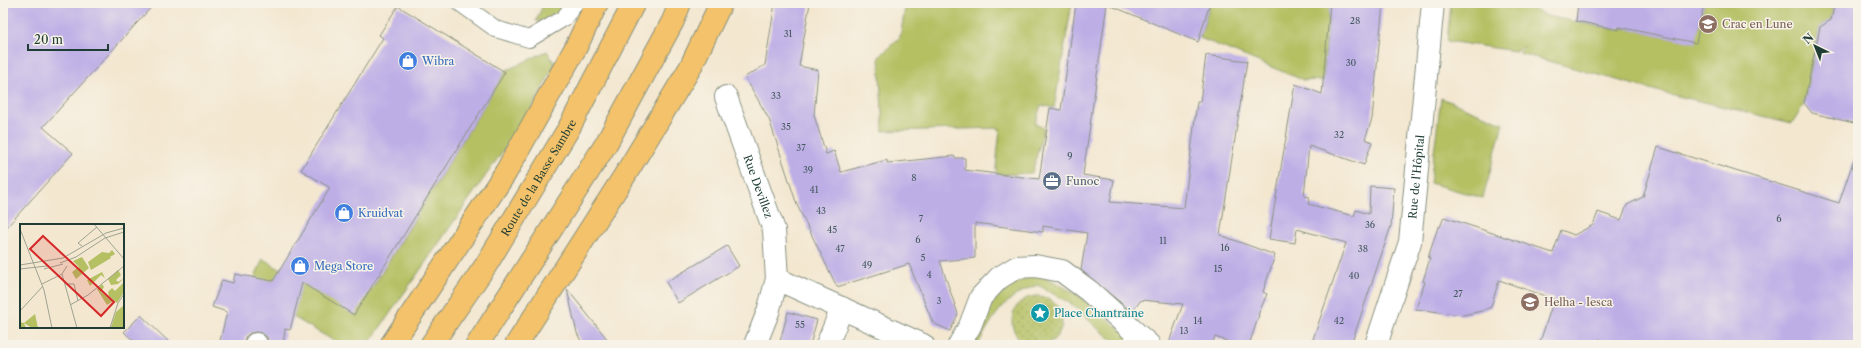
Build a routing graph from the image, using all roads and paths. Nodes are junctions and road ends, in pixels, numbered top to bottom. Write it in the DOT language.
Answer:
graph roads {
  1 [pos="460,3"];
  2 [pos="575,3"];
  3 [pos="597,3"];
  4 [pos="634,3"];
  5 [pos="680,3"];
  6 [pos="721,3"];
  7 [pos="1433,3"];
  8 [pos="726,97"];
  9 [pos="777,279"];
  10 [pos="842,308"];
  11 [pos="391,345"];
  12 [pos="431,345"];
  13 [pos="477,345"];
  14 [pos="516,345"];
  15 [pos="755,345"];
  16 [pos="827,345"];
  17 [pos="922,345"];
  18 [pos="959,345"];
  19 [pos="1149,345"];
  20 [pos="1376,345"];
  1 -- 2 [label="lane"];
  3 -- 11 [label="highway"];
  4 -- 12 [label="highway, Route de la Basse Sambre"];
  5 -- 13 [label="highway"];
  6 -- 14 [label="highway"];
  7 -- 20 [label="street, Rue de l'Hôpital"];
  8 -- 9 [label="street, Rue Devillez"];
  9 -- 10 [label="street"];
  9 -- 15 [label="street, Rue Devillez"];
  10 -- 16 [label="street"];
  10 -- 17 [label="street"];
  18 -- 19 [label="street"];
}
